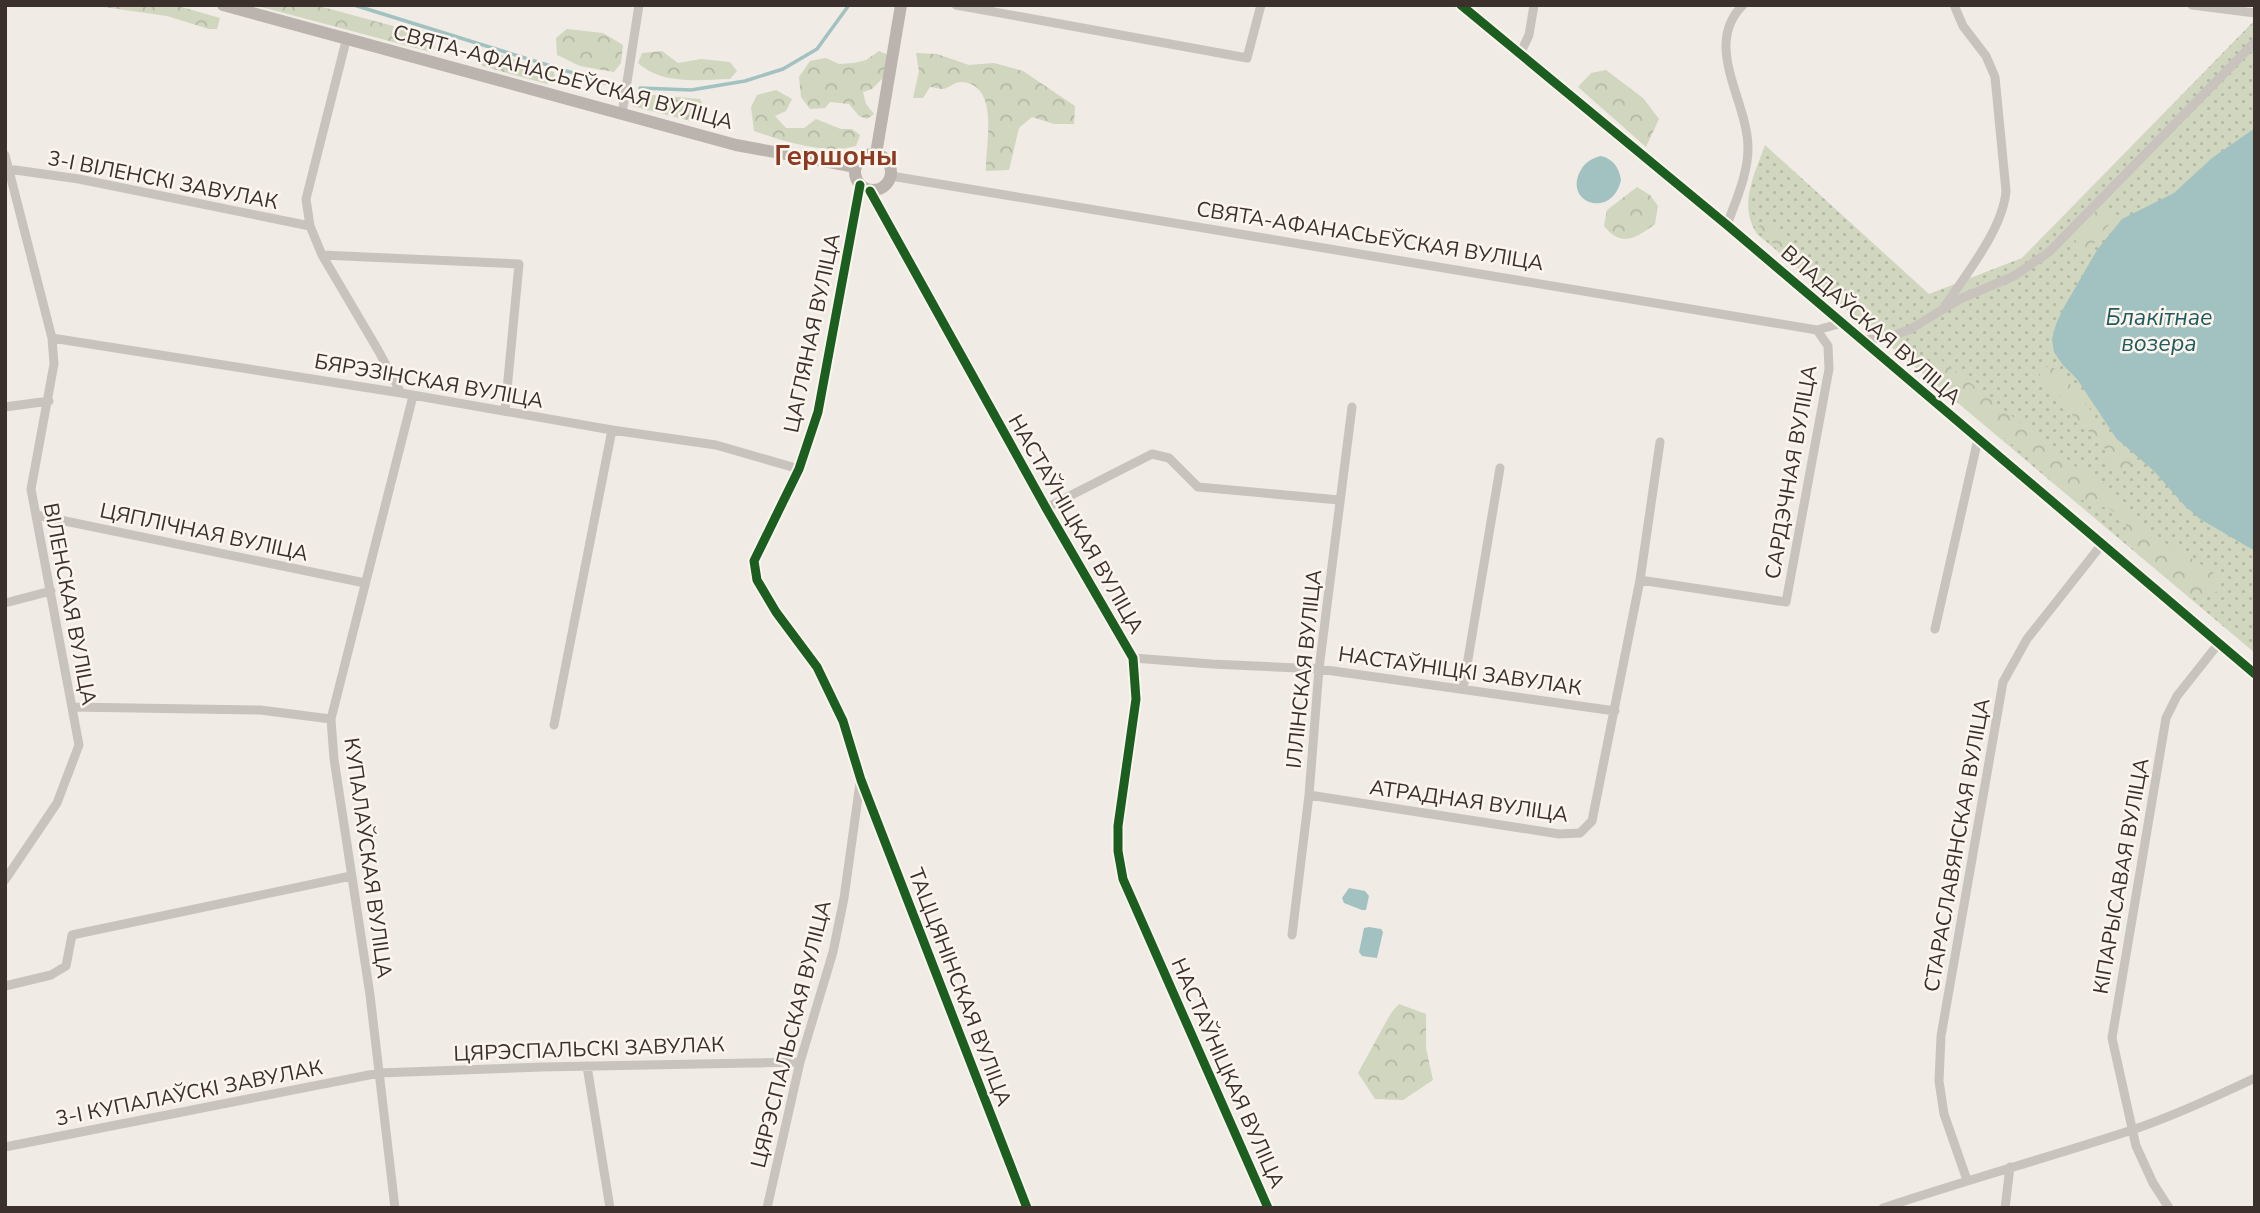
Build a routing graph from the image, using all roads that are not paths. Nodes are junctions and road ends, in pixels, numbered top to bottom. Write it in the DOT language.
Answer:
graph roads {
  1 [pos="223,5"];
  2 [pos="639,5"];
  3 [pos="901,5"];
  4 [pos="956,5"];
  5 [pos="1261,5"];
  6 [pos="1461,5"];
  7 [pos="1534,5"];
  8 [pos="1743,5"];
  9 [pos="1954,5"];
  10 [pos="2192,5"];
  11 [pos="2255,13"];
  12 [pos="346,37"];
  13 [pos="2255,43"];
  14 [pos="1520,54"];
  15 [pos="622,114"];
  16 [pos="876,154"];
  17 [pos="5,155"];
  18 [pos="856,167"];
  19 [pos="8,169"];
  20 [pos="891,176"];
  21 [pos="865,188"];
  22 [pos="10,195"];
  23 [pos="1727,225"];
  24 [pos="310,226"];
  25 [pos="322,255"];
  26 [pos="1944,308"];
  27 [pos="1842,323"];
  28 [pos="1817,330"];
  29 [pos="52,338"];
  30 [pos="1861,340"];
  31 [pos="401,393"];
  32 [pos="413,396"];
  33 [pos="49,401"];
  34 [pos="5,407"];
  35 [pos="1352,407"];
  36 [pos="505,411"];
  37 [pos="612,430"];
  38 [pos="1978,439"];
  39 [pos="1660,442"];
  40 [pos="1500,468"];
  41 [pos="799,469"];
  42 [pos="1339,500"];
  43 [pos="1046,508"];
  44 [pos="36,515"];
  45 [pos="2102,544"];
  46 [pos="754,561"];
  47 [pos="1640,580"];
  48 [pos="365,583"];
  49 [pos="51,591"];
  50 [pos="5,603"];
  51 [pos="1935,629"];
  52 [pos="2219,643"];
  53 [pos="1133,658"];
  54 [pos="1319,669"];
  55 [pos="2255,674"];
  56 [pos="1463,689"];
  57 [pos="72,707"];
  58 [pos="1615,711"];
  59 [pos="331,719"];
  60 [pos="554,725"];
  61 [pos="861,779"];
  62 [pos="1309,795"];
  63 [pos="351,876"];
  64 [pos="5,880"];
  65 [pos="1292,935"];
  66 [pos="5,986"];
  67 [pos="800,1062"];
  68 [pos="587,1066"];
  69 [pos="379,1073"];
  70 [pos="2255,1078"];
  71 [pos="2134,1129"];
  72 [pos="5,1147"];
  73 [pos="2010,1167"];
  74 [pos="1967,1180"];
  75 [pos="395,1208"];
  76 [pos="610,1208"];
  77 [pos="767,1208"];
  78 [pos="1027,1208"];
  79 [pos="1269,1208"];
  80 [pos="1883,1208"];
  81 [pos="2004,1208"];
  82 [pos="2169,1208"];
  1 -- 12 [label="street, СВЯТА-АФАНАСЬЕЎСКАЯ ВУЛІЦА"];
  2 -- 15 [label="street"];
  3 -- 16 [label="street"];
  4 -- 5 [label="street"];
  6 -- 14 [label="street, ВЛАДАЎСКАЯ ВУЛІЦА"];
  7 -- 14 [label="street"];
  8 -- 23 [label="street"];
  9 -- 26 [label="street"];
  10 -- 11 [label="street"];
  12 -- 15 [label="street, СВЯТА-АФАНАСЬЕЎСКАЯ ВУЛІЦА"];
  12 -- 24 [label="street"];
  13 -- 26 [label="street"];
  14 -- 23 [label="street, ВЛАДАЎСКАЯ ВУЛІЦА"];
  15 -- 18 [label="street, СВЯТА-АФАНАСЬЕЎСКАЯ ВУЛІЦА"];
  16 -- 18 [label="street"];
  16 -- 20 [label="street"];
  17 -- 19 [label="street, ВІЛЕНСКАЯ ВУЛІЦА"];
  18 -- 21 [label="street"];
  19 -- 22 [label="street, ВІЛЕНСКАЯ ВУЛІЦА"];
  19 -- 24 [label="street, 3-І ВІЛЕНСКІ ЗАВУЛАК"];
  20 -- 21 [label="street"];
  20 -- 28 [label="street, СВЯТА-АФАНАСЬЕЎСКАЯ ВУЛІЦА"];
  21 -- 41 [label="street, ЦАГЛЯНАЯ ВУЛІЦА"];
  21 -- 43 [label="street, НАСТАЎНІЦКАЯ ВУЛІЦА"];
  22 -- 29 [label="street, ВІЛЕНСКАЯ ВУЛІЦА"];
  23 -- 27 [label="street, ВЛАДАЎСКАЯ ВУЛІЦА"];
  24 -- 25 [label="street"];
  25 -- 31 [label="street"];
  25 -- 36 [label="street"];
  26 -- 30 [label="street"];
  27 -- 28 [label="street, СВЯТА-АФАНАСЬЕЎСКАЯ ВУЛІЦА"];
  27 -- 30 [label="street, ВЛАДАЎСКАЯ ВУЛІЦА"];
  28 -- 47 [label="street, САРДЭЧНАЯ ВУЛІЦА"];
  29 -- 31 [label="street, БЯРЭЗІНСКАЯ ВУЛІЦА"];
  29 -- 33 [label="street, ВІЛЕНСКАЯ ВУЛІЦА"];
  30 -- 38 [label="street, ВЛАДАЎСКАЯ ВУЛІЦА"];
  31 -- 32 [label="street, БЯРЭЗІНСКАЯ ВУЛІЦА"];
  32 -- 36 [label="street, БЯРЭЗІНСКАЯ ВУЛІЦА"];
  32 -- 48 [label="street, КУПАЛАЎСКАЯ ВУЛІЦА"];
  33 -- 34 [label="street"];
  33 -- 44 [label="street, ВІЛЕНСКАЯ ВУЛІЦА"];
  35 -- 42 [label="street, ІЛЛІНСКАЯ ВУЛІЦА"];
  36 -- 37 [label="street, БЯРЭЗІНСКАЯ ВУЛІЦА"];
  37 -- 41 [label="street, БЯРЭЗІНСКАЯ ВУЛІЦА"];
  37 -- 60 [label="street"];
  38 -- 45 [label="street, ВЛАДАЎСКАЯ ВУЛІЦА"];
  38 -- 51 [label="street"];
  39 -- 47 [label="street"];
  40 -- 56 [label="street"];
  41 -- 46 [label="street, ЦАГЛЯНАЯ ВУЛІЦА"];
  42 -- 43 [label="street"];
  42 -- 54 [label="street, ІЛЛІНСКАЯ ВУЛІЦА"];
  43 -- 53 [label="street, НАСТАЎНІЦКАЯ ВУЛІЦА"];
  44 -- 48 [label="street, ЦЯПЛІЧНАЯ ВУЛІЦА"];
  44 -- 49 [label="street, ВІЛЕНСКАЯ ВУЛІЦА"];
  45 -- 52 [label="street, ВЛАДАЎСКАЯ ВУЛІЦА"];
  45 -- 74 [label="street, СТАРАСЛАВЯНСКАЯ ВУЛІЦА"];
  46 -- 61 [label="street, ЦЯРЭСПАЛЬСКАЯ ВУЛІЦА"];
  47 -- 58 [label="street"];
  48 -- 59 [label="street, КУПАЛАЎСКАЯ ВУЛІЦА"];
  49 -- 50 [label="street"];
  49 -- 57 [label="street, ВІЛЕНСКАЯ ВУЛІЦА"];
  52 -- 55 [label="street, ВЛАДАЎСКАЯ ВУЛІЦА"];
  52 -- 71 [label="street, КІПАРЫСАВАЯ ВУЛІЦА"];
  53 -- 54 [label="street, НАСТАЎНІЦКІ ЗАВУЛАК"];
  53 -- 79 [label="street, НАСТАЎНІЦКАЯ ВУЛІЦА"];
  54 -- 56 [label="street, НАСТАЎНІЦКІ ЗАВУЛАК"];
  54 -- 62 [label="street, ІЛЛІНСКАЯ ВУЛІЦА"];
  56 -- 58 [label="street, НАСТАЎНІЦКІ ЗАВУЛАК"];
  57 -- 59 [label="street"];
  57 -- 64 [label="street, ВІЛЕНСКАЯ ВУЛІЦА"];
  58 -- 62 [label="street, АТРАДНАЯ ВУЛІЦА"];
  59 -- 63 [label="street, КУПАЛАЎСКАЯ ВУЛІЦА"];
  61 -- 67 [label="street, ЦЯРЭСПАЛЬСКАЯ ВУЛІЦА"];
  61 -- 78 [label="street, ТАЦЦЯНІНСКАЯ ВУЛІЦА"];
  62 -- 65 [label="street, ІЛЛІНСКАЯ ВУЛІЦА"];
  63 -- 66 [label="street"];
  63 -- 69 [label="street, КУПАЛАЎСКАЯ ВУЛІЦА"];
  67 -- 68 [label="street, ЦЯРЭСПАЛЬСКІ ЗАВУЛАК"];
  67 -- 77 [label="street, ЦЯРЭСПАЛЬСКАЯ ВУЛІЦА"];
  68 -- 69 [label="street, ЦЯРЭСПАЛЬСКІ ЗАВУЛАК"];
  68 -- 76 [label="street"];
  69 -- 72 [label="street, 3-І КУПАЛАЎСКІ ЗАВУЛАК"];
  69 -- 75 [label="street, КУПАЛАЎСКАЯ ВУЛІЦА"];
  70 -- 71 [label="street"];
  71 -- 73 [label="street"];
  71 -- 82 [label="street, КІПАРЫСАВАЯ ВУЛІЦА"];
  73 -- 74 [label="street"];
  73 -- 81 [label="street"];
  74 -- 80 [label="street"];
}
